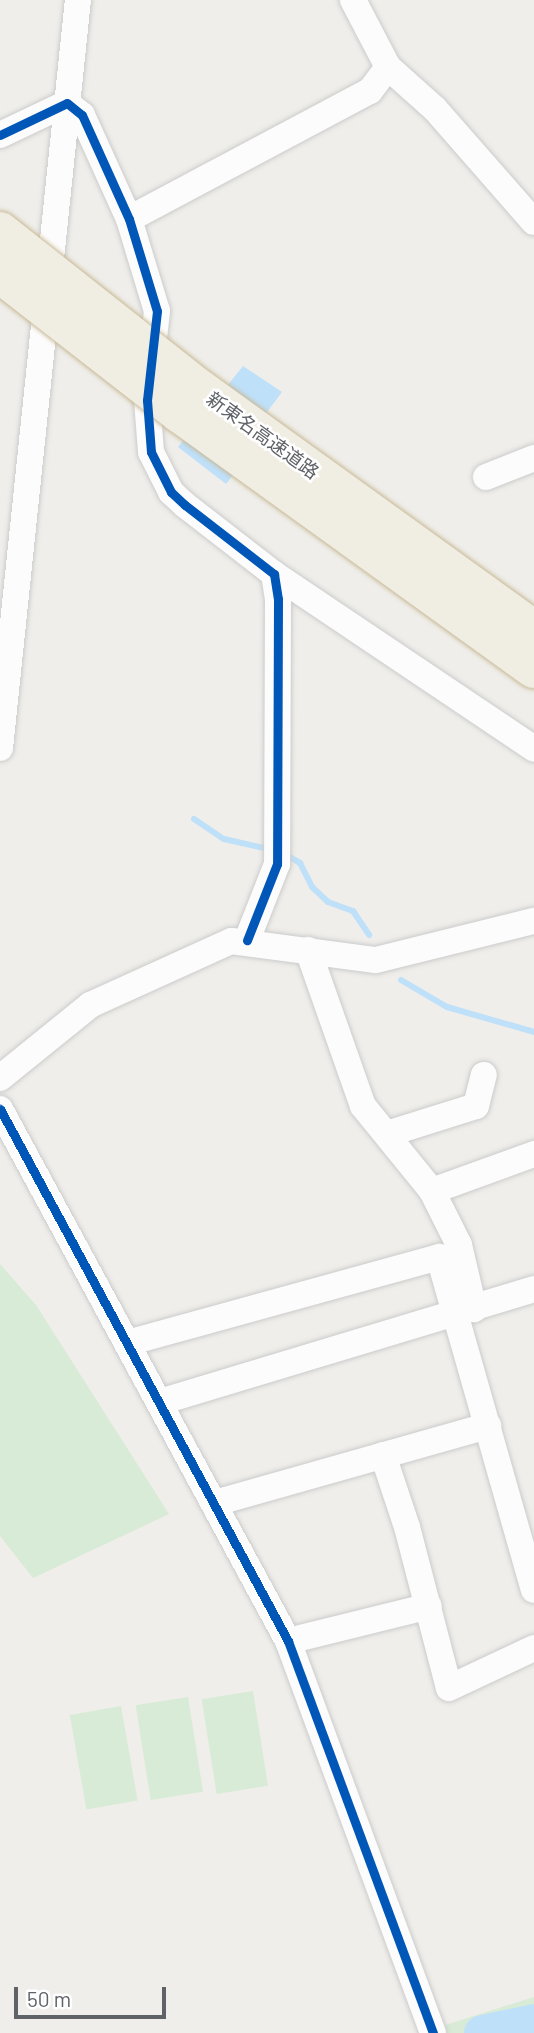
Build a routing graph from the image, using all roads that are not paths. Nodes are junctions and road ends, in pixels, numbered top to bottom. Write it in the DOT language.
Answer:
graph roads {
  1 [pos="78,0"];
  2 [pos="354,0"];
  3 [pos="388,67"];
  4 [pos="67,103"];
  5 [pos="0,135"];
  6 [pos="129,219"];
  7 [pos="534,222"];
  8 [pos="0,231"];
  9 [pos="0,274"];
  10 [pos="534,458"];
  11 [pos="486,477"];
  12 [pos="10,542"];
  13 [pos="274,574"];
  14 [pos="534,630"];
  15 [pos="534,669"];
  16 [pos="0,748"];
  17 [pos="534,749"];
  18 [pos="534,920"];
  19 [pos="247,940"];
  20 [pos="308,950"];
  21 [pos="484,1075"];
  22 [pos="0,1078"];
  23 [pos="0,1109"];
  24 [pos="387,1134"];
  25 [pos="534,1154"];
  26 [pos="432,1191"];
  27 [pos="534,1289"];
  28 [pos="466,1312"];
  29 [pos="127,1343"];
  30 [pos="160,1402"];
  31 [pos="488,1426"];
  32 [pos="383,1455"];
  33 [pos="215,1503"];
  34 [pos="526,1531"];
  35 [pos="534,1590"];
  36 [pos="429,1606"];
  37 [pos="288,1641"];
  38 [pos="534,1648"];
  39 [pos="433,2033"];
  1 -- 4 [label="street"];
  2 -- 3 [label="street"];
  3 -- 6 [label="street"];
  3 -- 7 [label="street"];
  4 -- 5 [label="street"];
  4 -- 6 [label="street"];
  4 -- 12 [label="street"];
  6 -- 13 [label="street"];
  8 -- 14 [label="highway, 新東名高速道路, bridge"];
  9 -- 15 [label="highway, 新東名高速道路, bridge"];
  10 -- 11 [label="street"];
  12 -- 16 [label="street"];
  13 -- 17 [label="street"];
  13 -- 19 [label="street"];
  18 -- 20 [label="street"];
  19 -- 20 [label="street"];
  19 -- 22 [label="street"];
  20 -- 24 [label="street"];
  21 -- 24 [label="street"];
  23 -- 29 [label="street"];
  24 -- 26 [label="street"];
  25 -- 26 [label="street"];
  26 -- 28 [label="street"];
  27 -- 28 [label="street"];
  28 -- 29 [label="street"];
  28 -- 30 [label="street"];
  28 -- 31 [label="street"];
  29 -- 30 [label="street"];
  30 -- 33 [label="street"];
  31 -- 32 [label="street"];
  31 -- 34 [label="street"];
  32 -- 33 [label="street"];
  32 -- 36 [label="street"];
  33 -- 37 [label="street"];
  34 -- 35 [label="street"];
  36 -- 37 [label="street"];
  36 -- 38 [label="street"];
  37 -- 39 [label="street"];
}
